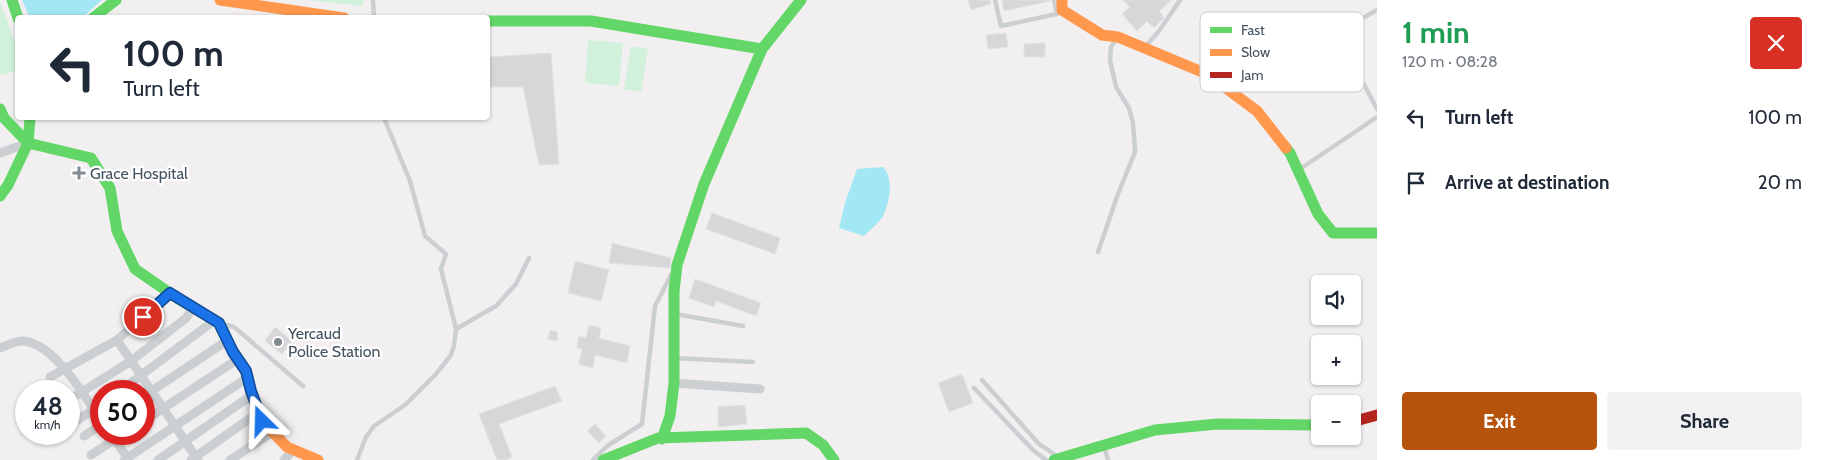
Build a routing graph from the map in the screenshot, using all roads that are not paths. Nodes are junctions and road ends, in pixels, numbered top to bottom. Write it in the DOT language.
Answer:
graph roads {
  1 [pos="12,0"];
  2 [pos="116,0"];
  3 [pos="220,0"];
  4 [pos="373,0"];
  5 [pos="801,0"];
  6 [pos="996,0"];
  7 [pos="1054,0"];
  8 [pos="1062,0"];
  9 [pos="1180,0"];
  10 [pos="1377,10"];
  11 [pos="17,15"];
  12 [pos="97,15"];
  13 [pos="323,15"];
  14 [pos="374,15"];
  15 [pos="1364,17"];
  16 [pos="490,21"];
  17 [pos="1118,37"];
  18 [pos="1144,48"];
  19 [pos="762,49"];
  20 [pos="1200,71"];
  21 [pos="1364,84"];
  22 [pos="1231,92"];
  23 [pos="0,109"];
  24 [pos="1377,109"];
  25 [pos="1377,117"];
  26 [pos="30,120"];
  27 [pos="385,120"];
  28 [pos="28,143"];
  29 [pos="0,153"];
  30 [pos="1298,170"];
  31 [pos="0,196"];
  32 [pos="1377,233"];
  33 [pos="1098,252"];
  34 [pos="529,258"];
  35 [pos="677,264"];
  36 [pos="170,293"];
  37 [pos="193,308"];
  38 [pos="674,314"];
  39 [pos="217,322"];
  40 [pos="742,326"];
  41 [pos="456,329"];
  42 [pos="117,340"];
  43 [pos="228,340"];
  44 [pos="0,348"];
  45 [pos="674,358"];
  46 [pos="238,359"];
  47 [pos="131,361"];
  48 [pos="753,362"];
  49 [pos="65,368"];
  50 [pos="142,376"];
  51 [pos="50,377"];
  52 [pos="247,378"];
  53 [pos="136,380"];
  54 [pos="143,380"];
  55 [pos="982,380"];
  56 [pos="674,383"];
  57 [pos="303,386"];
  58 [pos="974,388"];
  59 [pos="155,389"];
  60 [pos="760,389"];
  61 [pos="82,392"];
  62 [pos="252,395"];
  63 [pos="90,400"];
  64 [pos="155,401"];
  65 [pos="163,408"];
  66 [pos="259,412"];
  67 [pos="155,413"];
  68 [pos="1377,415"];
  69 [pos="1361,419"];
  70 [pos="1311,425"];
  71 [pos="175,426"];
  72 [pos="90,432"];
  73 [pos="273,432"];
  74 [pos="84,436"];
  75 [pos="662,439"];
  76 [pos="185,441"];
  77 [pos="1103,444"];
  78 [pos="103,445"];
  79 [pos="118,445"];
  80 [pos="293,450"];
  81 [pos="91,455"];
  82 [pos="127,459"];
  83 [pos="195,459"];
  84 [pos="1057,459"];
  85 [pos="158,460"];
  86 [pos="230,460"];
  87 [pos="284,460"];
  88 [pos="318,460"];
  89 [pos="358,460"];
  90 [pos="594,460"];
  91 [pos="603,460"];
  92 [pos="834,460"];
  93 [pos="1046,460"];
  94 [pos="1108,460"];
  1 -- 11 [label="main road"];
  2 -- 12 [label="main road"];
  3 -- 13 [label="main road"];
  4 -- 14 [label="lane"];
  5 -- 19 [label="main road"];
  6 -- 7 [label="lane"];
  8 -- 17 [label="main road"];
  9 -- 18 [label="lane"];
  10 -- 15 [label="lane"];
  16 -- 19 [label="main road"];
  17 -- 18 [label="main road"];
  17 -- 33 [label="lane"];
  18 -- 20 [label="main road"];
  19 -- 35 [label="main road"];
  21 -- 24 [label="lane"];
  22 -- 30 [label="main road"];
  23 -- 28 [label="main road"];
  25 -- 30 [label="lane"];
  26 -- 28 [label="main road"];
  27 -- 41 [label="lane"];
  28 -- 29 [label="street"];
  28 -- 31 [label="main road"];
  28 -- 36 [label="main road"];
  30 -- 32 [label="main road"];
  34 -- 41 [label="lane"];
  35 -- 38 [label="main road"];
  35 -- 90 [label="lane"];
  36 -- 37 [label="main road"];
  36 -- 42 [label="street"];
  37 -- 39 [label="main road"];
  37 -- 47 [label="street"];
  38 -- 40 [label="lane"];
  38 -- 45 [label="main road"];
  39 -- 43 [label="main road"];
  39 -- 50 [label="street"];
  39 -- 57 [label="lane"];
  41 -- 89 [label="lane"];
  42 -- 47 [label="street"];
  42 -- 49 [label="street"];
  43 -- 46 [label="main road"];
  43 -- 59 [label="street"];
  44 -- 49 [label="street"];
  45 -- 48 [label="lane"];
  45 -- 56 [label="main road"];
  46 -- 52 [label="main road"];
  46 -- 65 [label="street"];
  47 -- 50 [label="street"];
  47 -- 61 [label="street"];
  49 -- 51 [label="street"];
  49 -- 61 [label="street"];
  50 -- 53 [label="street"];
  50 -- 54 [label="street"];
  52 -- 62 [label="main road"];
  52 -- 71 [label="street"];
  55 -- 84 [label="lane"];
  56 -- 60 [label="street"];
  56 -- 75 [label="main road"];
  58 -- 93 [label="lane"];
  61 -- 63 [label="street"];
  62 -- 66 [label="main road"];
  62 -- 76 [label="street"];
  64 -- 65 [label="street"];
  65 -- 67 [label="street"];
  65 -- 71 [label="street"];
  66 -- 73 [label="main road"];
  66 -- 83 [label="street"];
  68 -- 69 [label="main road"];
  70 -- 77 [label="main road"];
  71 -- 76 [label="street"];
  71 -- 82 [label="street"];
  72 -- 74 [label="street"];
  73 -- 80 [label="main road"];
  73 -- 86 [label="street"];
  75 -- 91 [label="main road"];
  75 -- 92 [label="main road"];
  76 -- 83 [label="street"];
  76 -- 85 [label="street"];
  77 -- 84 [label="main road"];
  77 -- 94 [label="lane"];
  78 -- 81 [label="street"];
  79 -- 82 [label="street"];
  80 -- 87 [label="street"];
  80 -- 88 [label="main road"];
}
